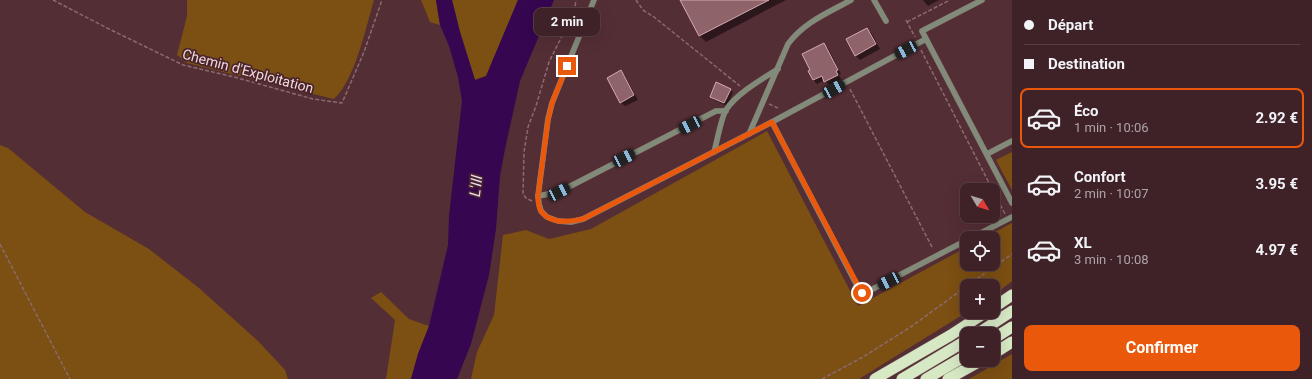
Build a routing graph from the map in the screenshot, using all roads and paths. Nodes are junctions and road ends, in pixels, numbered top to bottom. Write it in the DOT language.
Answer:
graph roads {
  1 [pos="53,0"];
  2 [pos="382,0"];
  3 [pos="576,0"];
  4 [pos="594,0"];
  5 [pos="851,0"];
  6 [pos="874,0"];
  7 [pos="950,0"];
  8 [pos="982,0"];
  9 [pos="886,22"];
  10 [pos="926,39"];
  11 [pos="918,44"];
  12 [pos="778,68"];
  13 [pos="847,82"];
  14 [pos="726,111"];
  15 [pos="772,122"];
  16 [pos="749,134"];
  17 [pos="1012,141"];
  18 [pos="714,152"];
  19 [pos="987,154"];
  20 [pos="538,196"];
  21 [pos="1012,203"];
  22 [pos="539,204"];
  23 [pos="1010,218"];
  24 [pos="985,231"];
  25 [pos="0,244"];
  26 [pos="960,244"];
  27 [pos="1012,254"];
  28 [pos="936,256"];
  29 [pos="977,279"];
  30 [pos="960,291"];
  31 [pos="1012,294"];
  32 [pos="1000,303"];
  33 [pos="1012,311"];
  34 [pos="975,319"];
  35 [pos="1012,326"];
  36 [pos="988,327"];
  37 [pos="1000,334"];
  38 [pos="1012,342"];
  39 [pos="960,344"];
  40 [pos="1000,350"];
  41 [pos="960,359"];
  42 [pos="969,367"];
  43 [pos="70,379"];
  44 [pos="822,379"];
  45 [pos="875,379"];
  46 [pos="902,379"];
  47 [pos="926,379"];
  48 [pos="948,379"];
  1 -- 2 [label="path, Chemin d'Exploitation"];
  3 -- 22 [label="path"];
  4 -- 20 [label="lane"];
  5 -- 12 [label="lane"];
  6 -- 9 [label="lane"];
  7 -- 11 [label="path"];
  8 -- 10 [label="lane"];
  10 -- 11 [label="lane"];
  10 -- 19 [label="lane"];
  11 -- 13 [label="lane"];
  11 -- 23 [label="path"];
  12 -- 14 [label="lane"];
  12 -- 16 [label="lane"];
  13 -- 15 [label="lane"];
  13 -- 28 [label="path"];
  14 -- 18 [label="lane"];
  14 -- 20 [label="lane"];
  15 -- 16 [label="lane"];
  15 -- 28 [label="lane"];
  16 -- 18 [label="lane"];
  17 -- 19 [label="lane"];
  18 -- 22 [label="lane"];
  19 -- 21 [label="lane"];
  20 -- 22 [label="lane"];
  23 -- 24 [label="lane"];
  25 -- 43 [label="path"];
  26 -- 28 [label="lane"];
  27 -- 29 [label="path"];
  30 -- 44 [label="path"];
  31 -- 32 [label="highway"];
  33 -- 36 [label="highway"];
  34 -- 45 [label="highway"];
  35 -- 37 [label="highway"];
  38 -- 40 [label="highway"];
  39 -- 46 [label="highway"];
  41 -- 47 [label="highway"];
  42 -- 48 [label="highway"];
}
